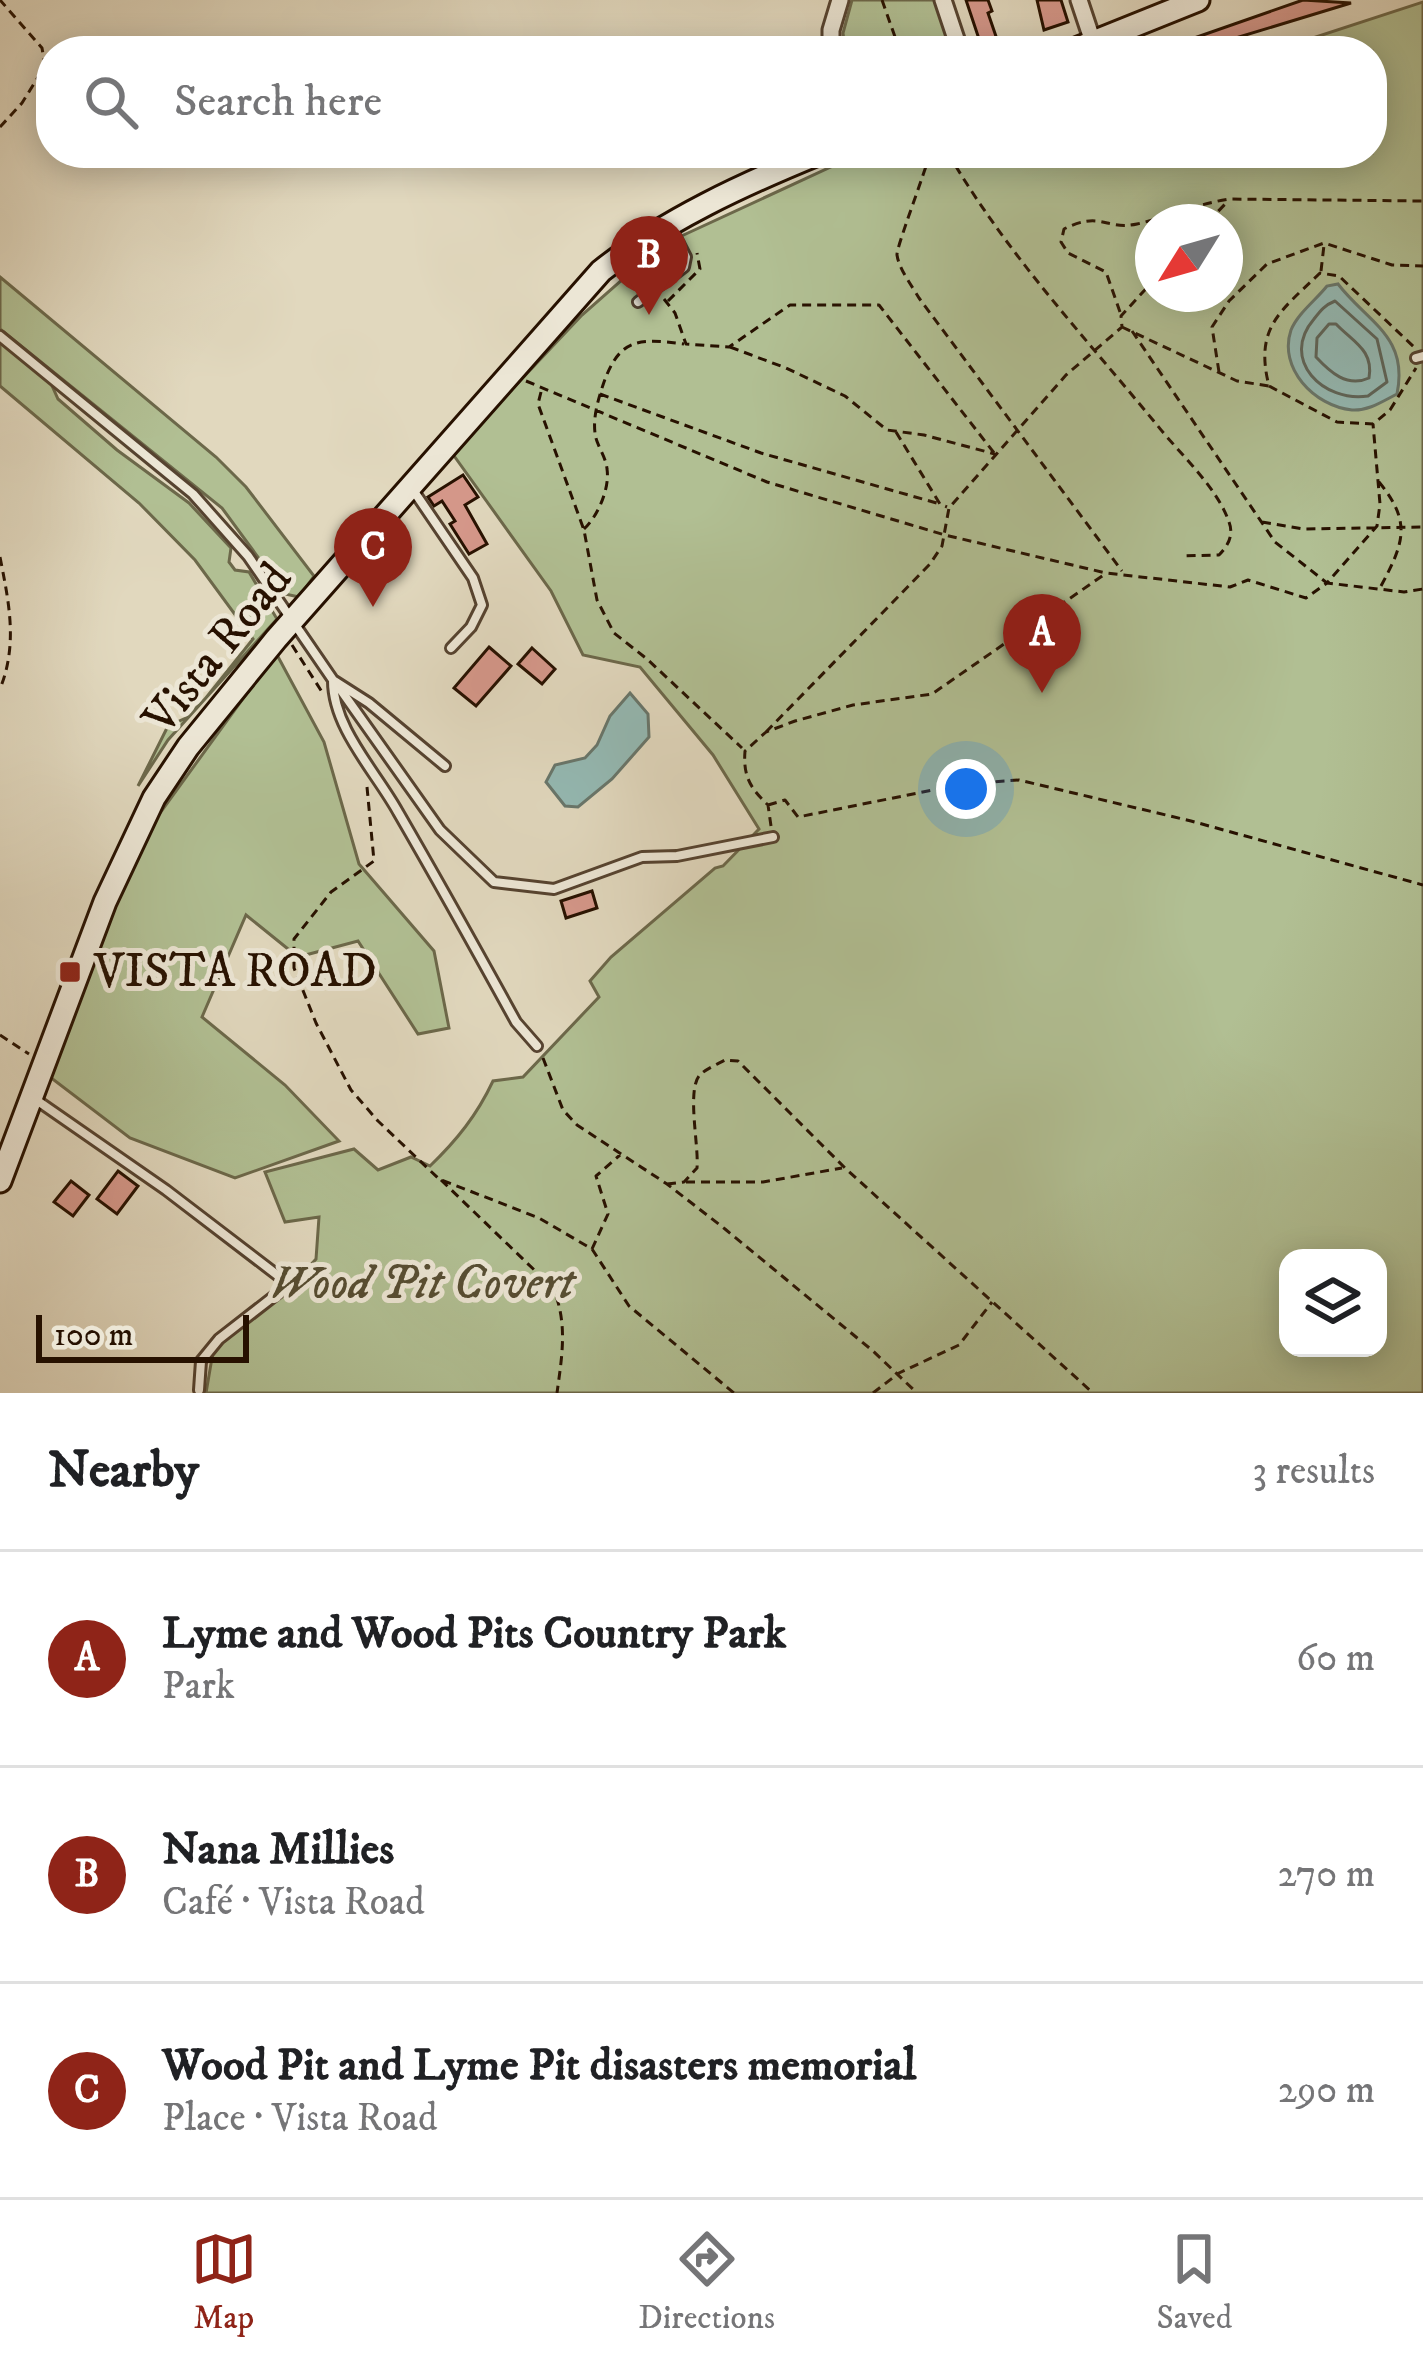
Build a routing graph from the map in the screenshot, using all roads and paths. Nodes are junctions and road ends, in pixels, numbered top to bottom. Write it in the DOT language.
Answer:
graph roads {
  1 [pos="1,0"];
  2 [pos="840,0"];
  3 [pos="882,0"];
  4 [pos="943,0"];
  5 [pos="1079,0"];
  6 [pos="1198,0"];
  7 [pos="831,36"];
  8 [pos="895,36"];
  9 [pos="955,36"];
  10 [pos="1092,36"];
  11 [pos="1109,36"];
  12 [pos="36,41"];
  13 [pos="36,80"];
  14 [pos="0,127"];
  15 [pos="789,168"];
  16 [pos="925,168"];
  17 [pos="957,168"];
  18 [pos="1229,200"];
  19 [pos="1423,201"];
  20 [pos="1225,204"];
  21 [pos="670,225"];
  22 [pos="1324,244"];
  23 [pos="1423,266"];
  24 [pos="1320,273"];
  25 [pos="656,288"];
  26 [pos="1135,301"];
  27 [pos="638,302"];
  28 [pos="1121,316"];
  29 [pos="1122,327"];
  30 [pos="1131,330"];
  31 [pos="0,336"];
  32 [pos="686,344"];
  33 [pos="729,347"];
  34 [pos="1095,349"];
  35 [pos="1419,357"];
  36 [pos="511,371"];
  37 [pos="1220,373"];
  38 [pos="1269,386"];
  39 [pos="542,390"];
  40 [pos="600,394"];
  41 [pos="596,411"];
  42 [pos="1373,424"];
  43 [pos="1019,430"];
  44 [pos="895,431"];
  45 [pos="996,455"];
  46 [pos="1377,480"];
  47 [pos="410,486"];
  48 [pos="940,504"];
  49 [pos="949,508"];
  50 [pos="1261,521"];
  51 [pos="1377,526"];
  52 [pos="1403,526"];
  53 [pos="1423,527"];
  54 [pos="584,530"];
  55 [pos="945,535"];
  56 [pos="1181,556"];
  57 [pos="0,557"];
  58 [pos="1106,573"];
  59 [pos="1123,573"];
  60 [pos="1327,583"];
  61 [pos="1380,588"];
  62 [pos="1423,589"];
  63 [pos="293,619"];
  64 [pos="451,648"];
  65 [pos="333,680"];
  66 [pos="0,688"];
  67 [pos="325,703"];
  68 [pos="766,732"];
  69 [pos="745,751"];
  70 [pos="445,766"];
  71 [pos="367,785"];
  72 [pos="769,805"];
  73 [pos="772,837"];
  74 [pos="1423,885"];
  75 [pos="0,1035"];
  76 [pos="537,1046"];
  77 [pos="43,1063"];
  78 [pos="31,1096"];
  79 [pos="622,1154"];
  80 [pos="845,1168"];
  81 [pos="439,1179"];
  82 [pos="0,1180"];
  83 [pos="684,1182"];
  84 [pos="667,1184"];
  85 [pos="592,1249"];
  86 [pos="992,1302"];
  87 [pos="899,1373"];
  88 [pos="200,1390"];
  89 [pos="557,1393"];
  90 [pos="734,1393"];
  91 [pos="873,1393"];
  92 [pos="917,1393"];
  93 [pos="1093,1393"];
  1 -- 12 [label="path"];
  2 -- 7 [label="street"];
  3 -- 8 [label="path"];
  4 -- 9 [label="street"];
  5 -- 10 [label="street"];
  6 -- 11 [label="main road"];
  13 -- 14 [label="path"];
  15 -- 21 [label="main road, Vista Road"];
  16 -- 43 [label="path"];
  17 -- 34 [label="path"];
  18 -- 19 [label="path"];
  18 -- 20 [label="path"];
  18 -- 28 [label="path"];
  21 -- 25 [label="lane"];
  21 -- 36 [label="main road, Vista Road"];
  22 -- 23 [label="path"];
  22 -- 24 [label="path"];
  22 -- 37 [label="path"];
  24 -- 35 [label="path"];
  24 -- 38 [label="path"];
  25 -- 27 [label="lane"];
  25 -- 32 [label="path"];
  26 -- 28 [label="path"];
  28 -- 29 [label="path"];
  29 -- 30 [label="path"];
  29 -- 34 [label="path"];
  30 -- 37 [label="path"];
  30 -- 50 [label="path"];
  31 -- 63 [label="lane"];
  32 -- 33 [label="path"];
  32 -- 40 [label="path"];
  33 -- 44 [label="path"];
  33 -- 45 [label="path"];
  34 -- 43 [label="path"];
  34 -- 56 [label="path"];
  35 -- 42 [label="path"];
  36 -- 39 [label="path"];
  36 -- 47 [label="main road, Vista Road"];
  37 -- 38 [label="path"];
  38 -- 42 [label="path"];
  39 -- 41 [label="path"];
  39 -- 54 [label="path"];
  40 -- 41 [label="path"];
  40 -- 48 [label="path"];
  41 -- 54 [label="path"];
  41 -- 55 [label="path"];
  42 -- 46 [label="path"];
  43 -- 45 [label="path"];
  43 -- 59 [label="path"];
  44 -- 45 [label="path"];
  44 -- 48 [label="path"];
  45 -- 49 [label="path"];
  46 -- 51 [label="path"];
  46 -- 52 [label="path"];
  47 -- 63 [label="main road, Vista Road"];
  47 -- 64 [label="lane"];
  48 -- 49 [label="path"];
  49 -- 55 [label="path"];
  50 -- 51 [label="path"];
  50 -- 60 [label="path"];
  51 -- 52 [label="path"];
  51 -- 60 [label="path"];
  52 -- 53 [label="path"];
  52 -- 61 [label="path"];
  54 -- 69 [label="path"];
  55 -- 58 [label="path"];
  55 -- 68 [label="path"];
  57 -- 66 [label="path"];
  58 -- 59 [label="path"];
  58 -- 68 [label="path"];
  59 -- 60 [label="path"];
  60 -- 61 [label="path"];
  61 -- 62 [label="path"];
  63 -- 65 [label="lane"];
  63 -- 67 [label="path"];
  63 -- 77 [label="main road, Vista Road"];
  65 -- 70 [label="lane"];
  65 -- 73 [label="lane"];
  65 -- 76 [label="lane"];
  68 -- 69 [label="path"];
  69 -- 72 [label="path"];
  71 -- 81 [label="path"];
  72 -- 73 [label="path"];
  72 -- 74 [label="path"];
  75 -- 77 [label="path"];
  76 -- 79 [label="path"];
  77 -- 78 [label="main road, Vista Road"];
  78 -- 82 [label="main road, Vista Road"];
  78 -- 88 [label="lane"];
  79 -- 84 [label="path"];
  79 -- 85 [label="path"];
  80 -- 83 [label="path"];
  80 -- 83 [label="path"];
  80 -- 86 [label="path"];
  81 -- 85 [label="path"];
  81 -- 89 [label="path"];
  83 -- 84 [label="path"];
  84 -- 87 [label="path"];
  85 -- 90 [label="path"];
  86 -- 87 [label="path"];
  86 -- 93 [label="path"];
  87 -- 91 [label="path"];
  87 -- 92 [label="path"];
}
